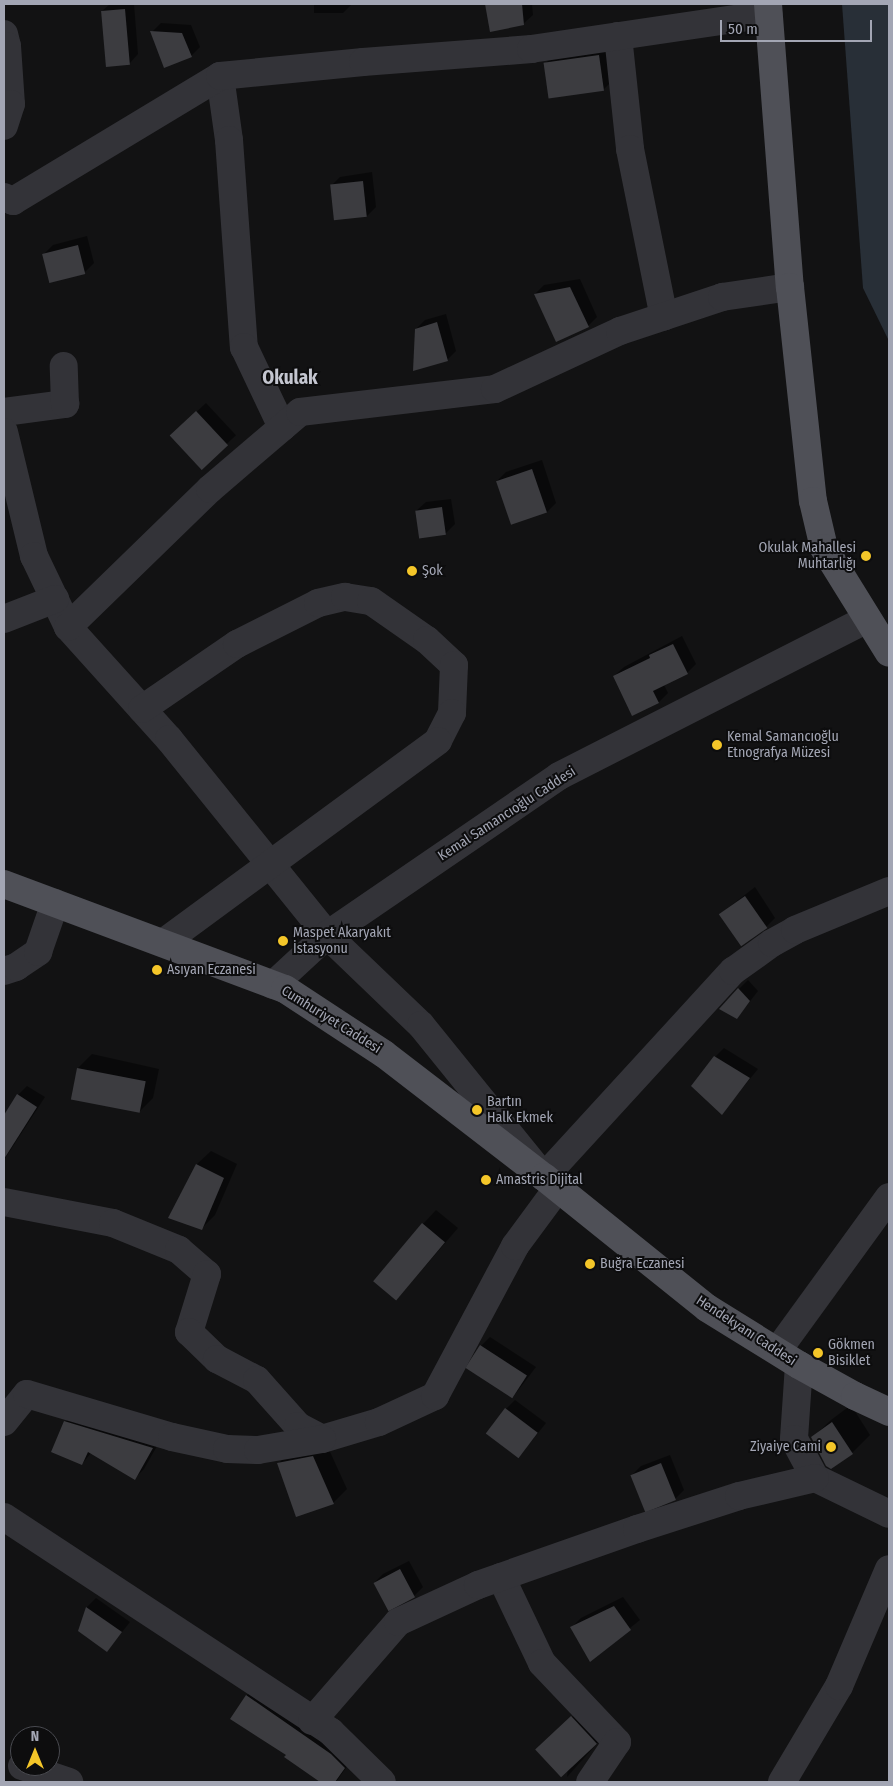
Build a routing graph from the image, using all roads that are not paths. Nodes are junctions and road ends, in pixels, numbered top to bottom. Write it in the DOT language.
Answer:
graph roads {
  1 [pos="768,9"];
  2 [pos="4,34"];
  3 [pos="618,36"];
  4 [pos="220,76"];
  5 [pos="4,126"];
  6 [pos="4,197"];
  7 [pos="790,287"];
  8 [pos="664,317"];
  9 [pos="64,366"];
  10 [pos="4,412"];
  11 [pos="282,427"];
  12 [pos="4,432"];
  13 [pos="10,482"];
  14 [pos="55,599"];
  15 [pos="4,619"];
  16 [pos="867,619"];
  17 [pos="68,627"];
  18 [pos="889,653"];
  19 [pos="142,709"];
  20 [pos="270,866"];
  21 [pos="4,884"];
  22 [pos="889,891"];
  23 [pos="55,903"];
  24 [pos="327,935"];
  25 [pos="163,943"];
  26 [pos="4,971"];
  27 [pos="273,985"];
  28 [pos="551,1183"];
  29 [pos="889,1197"];
  30 [pos="4,1202"];
  31 [pos="789,1358"];
  32 [pos="889,1412"];
  33 [pos="4,1422"];
  34 [pos="322,1439"];
  35 [pos="815,1478"];
  36 [pos="889,1514"];
  37 [pos="4,1517"];
  38 [pos="889,1569"];
  39 [pos="501,1577"];
  40 [pos="312,1720"];
  41 [pos="52,1776"];
  42 [pos="375,1780"];
  43 [pos="69,1782"];
  44 [pos="590,1782"];
  45 [pos="782,1782"];
  1 -- 3 [label="street"];
  1 -- 7 [label="main road"];
  2 -- 5 [label="street"];
  3 -- 4 [label="street"];
  3 -- 8 [label="street"];
  4 -- 6 [label="street"];
  4 -- 11 [label="street"];
  7 -- 8 [label="street"];
  7 -- 16 [label="main road"];
  8 -- 11 [label="street"];
  9 -- 10 [label="street"];
  11 -- 17 [label="street"];
  12 -- 13 [label="street"];
  13 -- 14 [label="street"];
  14 -- 15 [label="street"];
  14 -- 17 [label="street"];
  16 -- 18 [label="main road"];
  16 -- 24 [label="street, Kemal Samancıoğlu Caddesi"];
  17 -- 19 [label="street"];
  19 -- 20 [label="street"];
  19 -- 20 [label="street"];
  20 -- 24 [label="street"];
  20 -- 25 [label="street"];
  21 -- 23 [label="main road, Cumhuriyet Caddesi"];
  22 -- 28 [label="street"];
  23 -- 25 [label="main road, Cumhuriyet Caddesi"];
  23 -- 26 [label="street"];
  24 -- 27 [label="street, Kemal Samancıoğlu Caddesi"];
  24 -- 28 [label="street"];
  25 -- 27 [label="main road, Cumhuriyet Caddesi"];
  27 -- 28 [label="main road, Cumhuriyet Caddesi"];
  28 -- 31 [label="main road, Hendekyanı Caddesi"];
  28 -- 34 [label="street"];
  29 -- 31 [label="street"];
  30 -- 34 [label="street"];
  31 -- 32 [label="main road, Hendekyanı Caddesi"];
  31 -- 35 [label="street"];
  33 -- 34 [label="street"];
  35 -- 36 [label="street"];
  35 -- 39 [label="street"];
  37 -- 40 [label="street"];
  38 -- 45 [label="street"];
  39 -- 40 [label="street"];
  39 -- 44 [label="street"];
  40 -- 42 [label="street"];
  41 -- 43 [label="street"];
}
